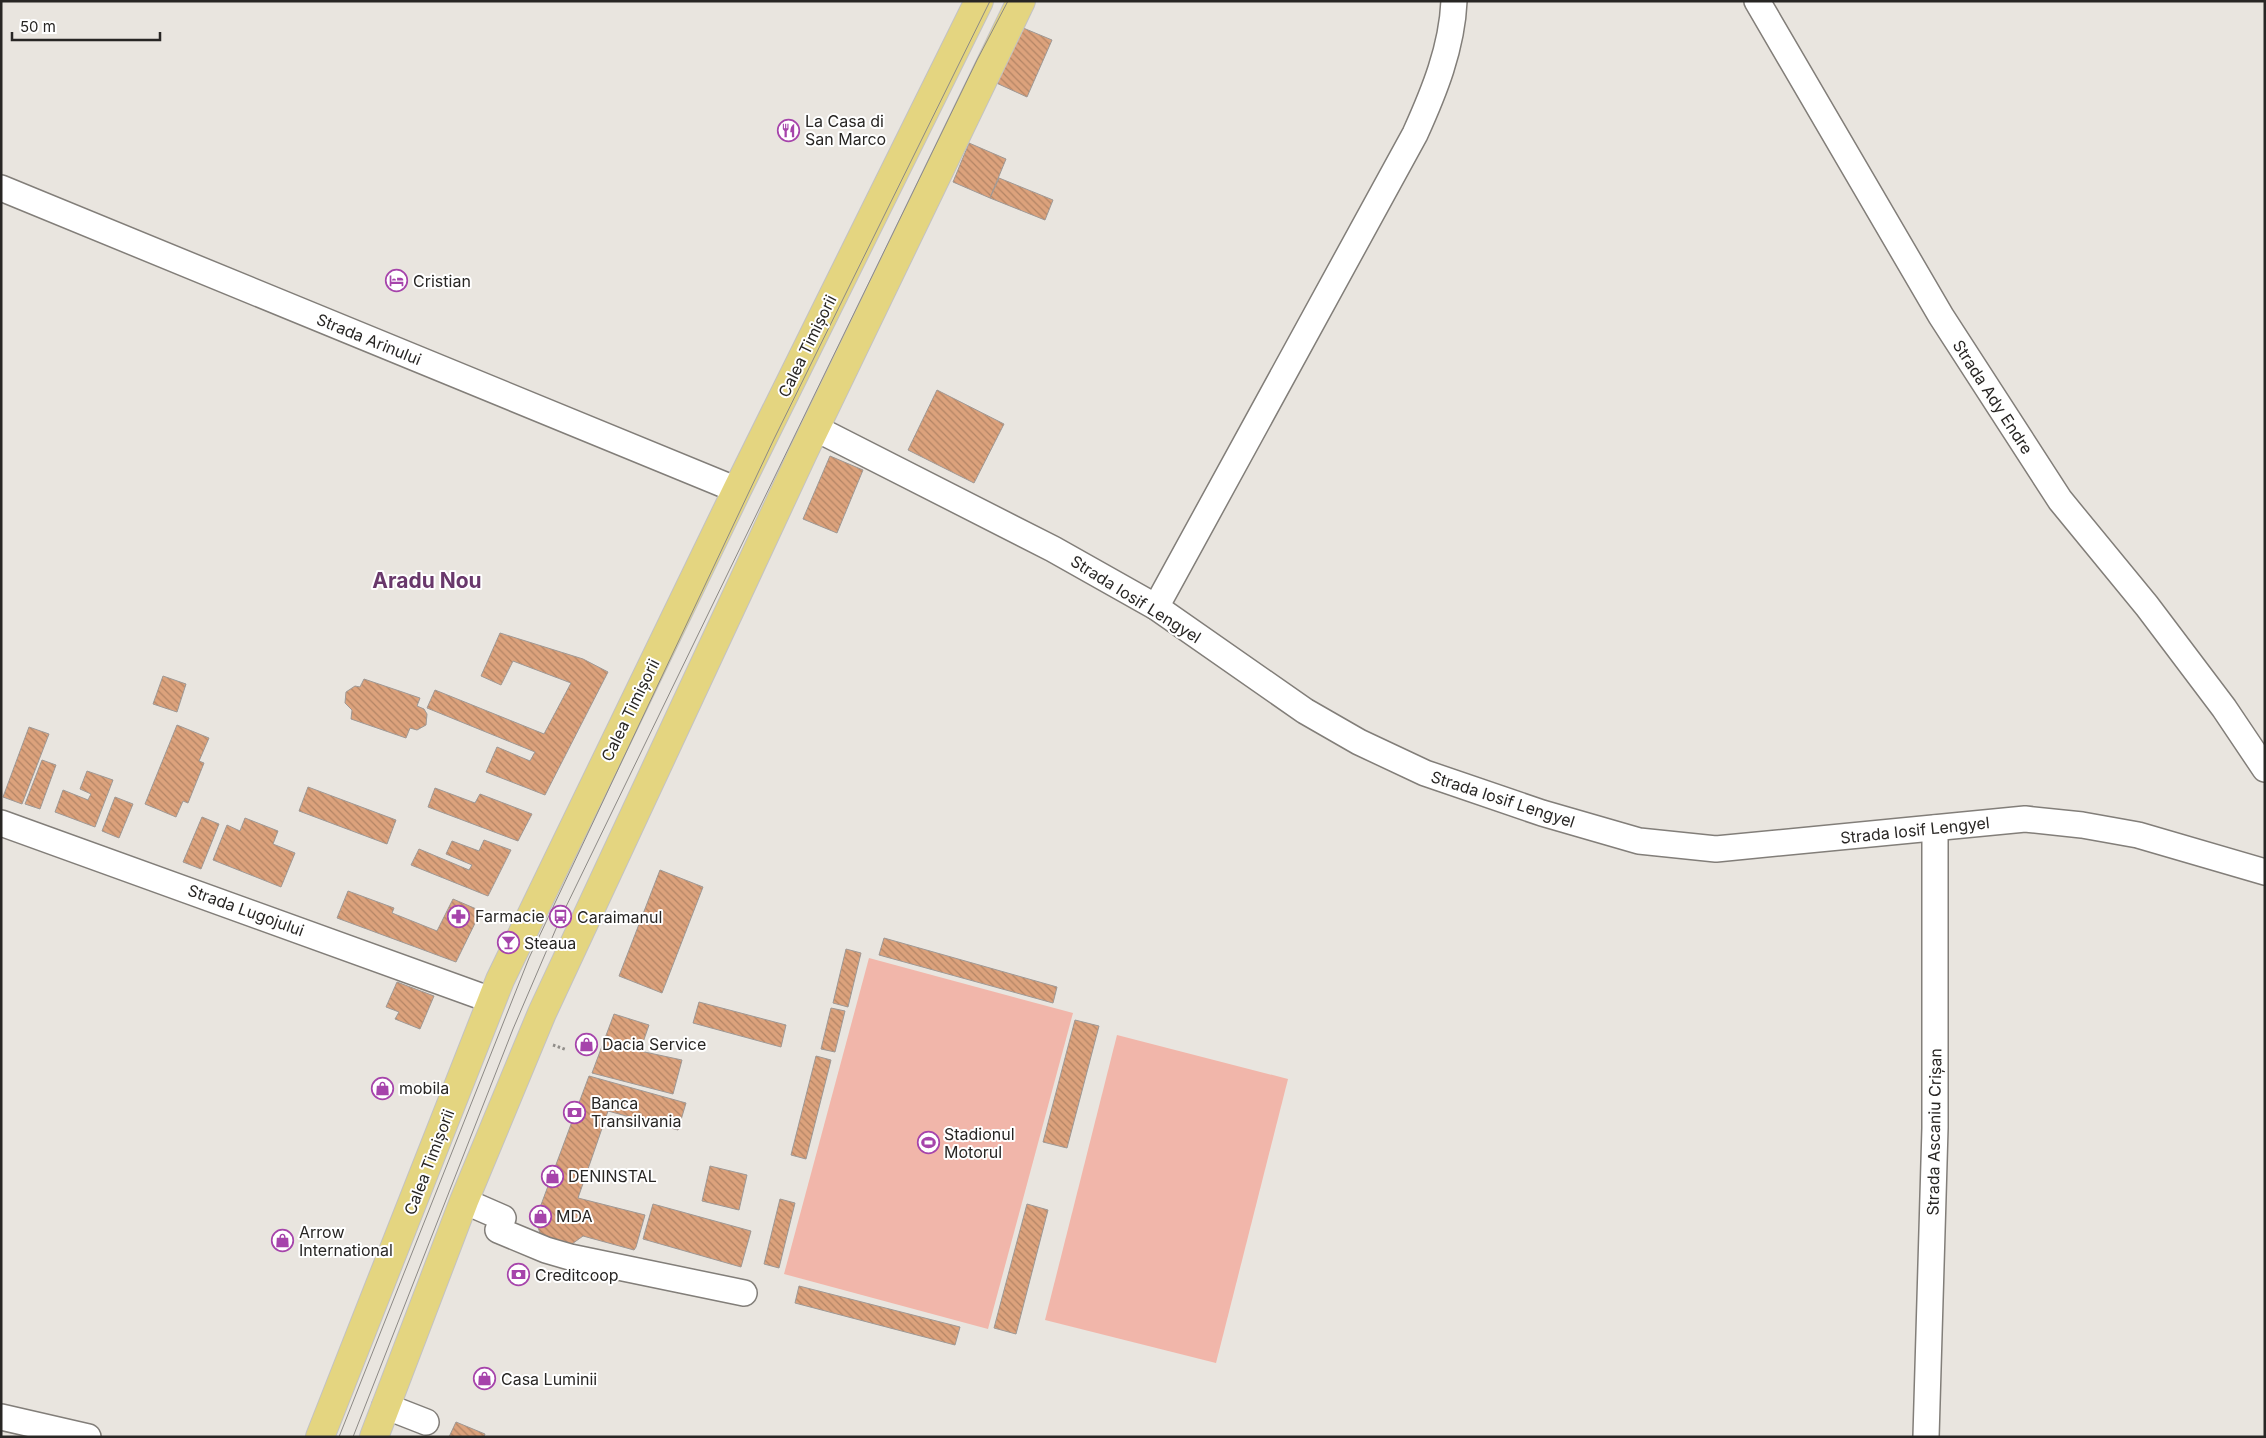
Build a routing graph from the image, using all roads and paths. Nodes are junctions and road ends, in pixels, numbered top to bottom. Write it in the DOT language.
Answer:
graph roads {
  1 [pos="979,1"];
  2 [pos="1021,1"];
  3 [pos="1454,1"];
  4 [pos="1757,1"];
  5 [pos="1,188"];
  6 [pos="815,428"];
  7 [pos="737,490"];
  8 [pos="1156,607"];
  9 [pos="2265,769"];
  10 [pos="1,822"];
  11 [pos="1935,828"];
  12 [pos="2262,867"];
  13 [pos="491,1000"];
  14 [pos="464,1201"];
  15 [pos="744,1293"];
  16 [pos="385,1406"];
  17 [pos="1,1417"];
  18 [pos="426,1422"];
  19 [pos="88,1437"];
  20 [pos="320,1437"];
  21 [pos="374,1437"];
  22 [pos="1926,1437"];
  1 -- 7 [label="main road, Calea Timișorii"];
  2 -- 6 [label="main road"];
  3 -- 8 [label="street"];
  4 -- 9 [label="street, Strada Ady Endre"];
  5 -- 7 [label="street, Strada Arinului"];
  6 -- 8 [label="street, Strada Iosif Lengyel"];
  6 -- 14 [label="main road"];
  7 -- 13 [label="main road, Calea Timișorii"];
  8 -- 11 [label="street, Strada Iosif Lengyel"];
  10 -- 13 [label="street, Strada Lugojului"];
  11 -- 12 [label="street, Strada Iosif Lengyel"];
  11 -- 22 [label="street, Strada Ascaniu Crișan"];
  13 -- 20 [label="main road, Calea Timișorii"];
  14 -- 15 [label="street"];
  14 -- 16 [label="main road"];
  16 -- 18 [label="street"];
  16 -- 21 [label="main road"];
  17 -- 19 [label="street"];
}
